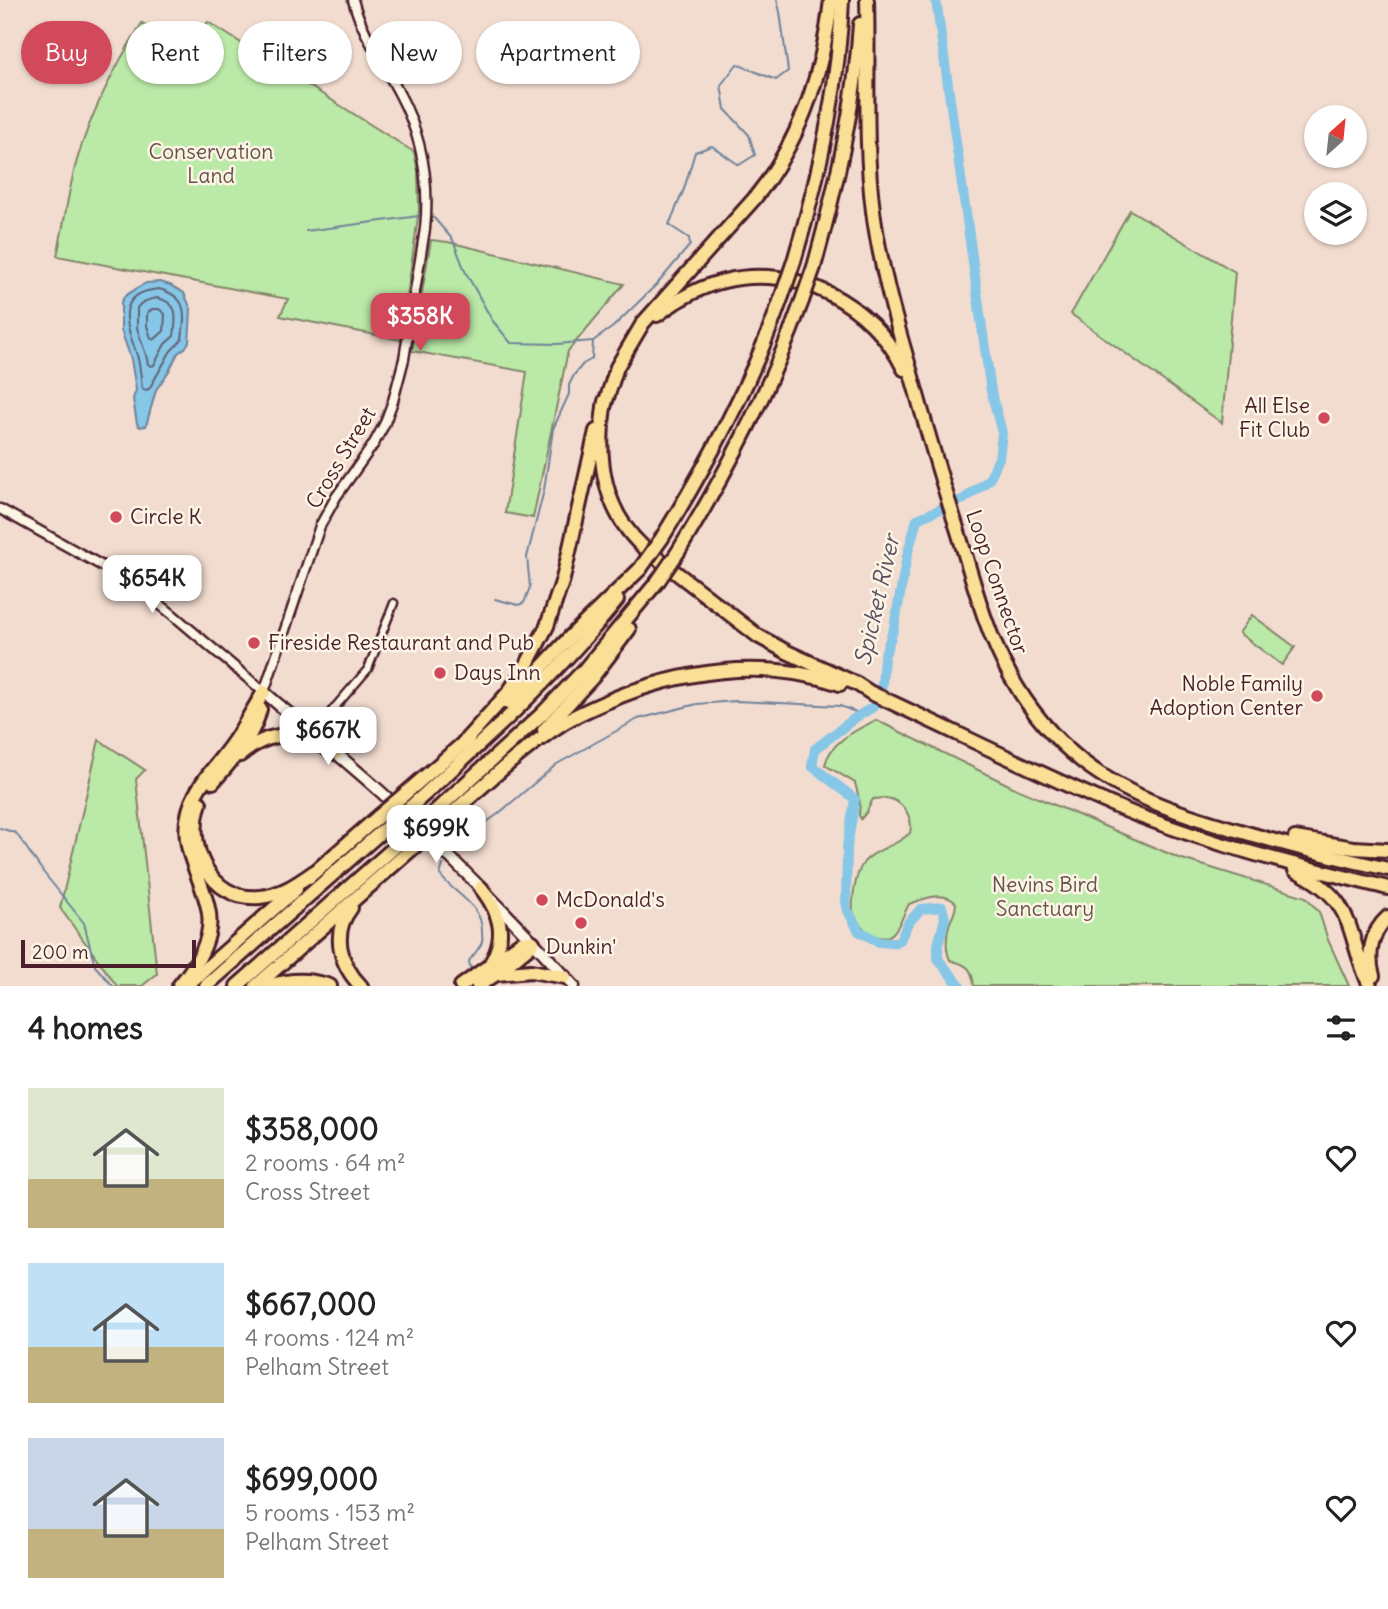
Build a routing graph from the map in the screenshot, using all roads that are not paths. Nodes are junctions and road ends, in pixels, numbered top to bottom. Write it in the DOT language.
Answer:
graph roads {
  1 [pos="354,0"];
  2 [pos="831,0"];
  3 [pos="842,0"];
  4 [pos="862,0"];
  5 [pos="867,0"];
  6 [pos="632,341"];
  7 [pos="605,401"];
  8 [pos="919,402"];
  9 [pos="0,509"];
  10 [pos="640,569"];
  11 [pos="658,582"];
  12 [pos="394,603"];
  13 [pos="264,692"];
  14 [pos="871,693"];
  15 [pos="309,731"];
  16 [pos="463,743"];
  17 [pos="335,753"];
  18 [pos="520,755"];
  19 [pos="229,764"];
  20 [pos="411,797"];
  21 [pos="1198,818"];
  22 [pos="435,821"];
  23 [pos="409,843"];
  24 [pos="1388,850"];
  25 [pos="1262,856"];
  26 [pos="1388,869"];
  27 [pos="314,872"];
  28 [pos="380,877"];
  29 [pos="481,888"];
  30 [pos="1388,888"];
  31 [pos="1388,917"];
  32 [pos="533,942"];
  33 [pos="491,971"];
  34 [pos="568,983"];
  35 [pos="179,986"];
  36 [pos="186,986"];
  37 [pos="206,986"];
  38 [pos="237,986"];
  39 [pos="256,986"];
  40 [pos="270,986"];
  41 [pos="330,986"];
  42 [pos="361,986"];
  43 [pos="461,986"];
  44 [pos="478,986"];
  45 [pos="1370,986"];
  46 [pos="1378,986"];
  1 -- 13 [label="street, Cross Street"];
  2 -- 6 [label="highway"];
  3 -- 10 [label="highway, bridge"];
  4 -- 11 [label="highway, bridge"];
  5 -- 8 [label="highway"];
  6 -- 7 [label="highway"];
  6 -- 8 [label="highway"];
  7 -- 14 [label="highway"];
  7 -- 16 [label="highway"];
  8 -- 21 [label="highway, Loop Connector"];
  9 -- 13 [label="street"];
  10 -- 16 [label="highway"];
  10 -- 20 [label="highway"];
  11 -- 18 [label="highway"];
  11 -- 22 [label="highway"];
  12 -- 15 [label="street"];
  13 -- 15 [label="main road"];
  13 -- 19 [label="highway"];
  13 -- 35 [label="highway"];
  14 -- 18 [label="highway"];
  14 -- 25 [label="highway"];
  15 -- 17 [label="main road"];
  16 -- 20 [label="highway"];
  17 -- 19 [label="highway"];
  17 -- 29 [label="main road"];
  18 -- 22 [label="highway"];
  19 -- 27 [label="highway"];
  20 -- 27 [label="highway, bridge"];
  20 -- 37 [label="highway, bridge"];
  21 -- 24 [label="highway"];
  21 -- 26 [label="highway, Loop Connector"];
  22 -- 23 [label="highway, bridge"];
  23 -- 28 [label="highway"];
  23 -- 38 [label="highway"];
  25 -- 30 [label="highway"];
  25 -- 45 [label="highway"];
  27 -- 36 [label="highway"];
  28 -- 39 [label="highway"];
  28 -- 42 [label="highway"];
  29 -- 32 [label="main road"];
  29 -- 33 [label="highway"];
  31 -- 46 [label="highway"];
  32 -- 33 [label="highway"];
  32 -- 34 [label="main road"];
  33 -- 34 [label="highway"];
  33 -- 43 [label="highway"];
  33 -- 44 [label="highway"];
  40 -- 41 [label="highway"];
}
